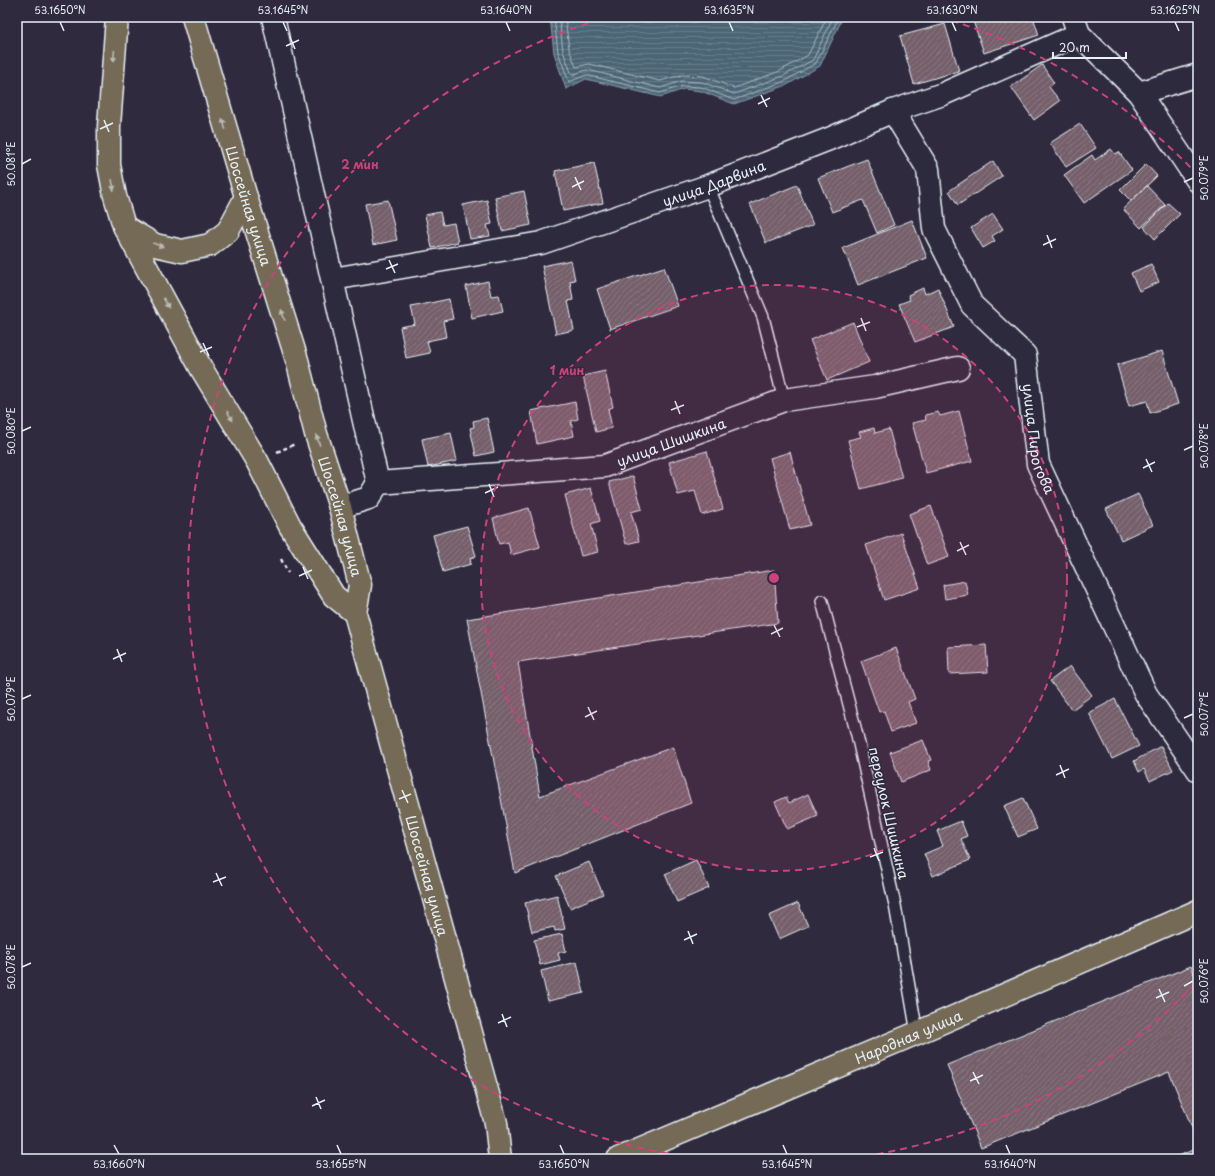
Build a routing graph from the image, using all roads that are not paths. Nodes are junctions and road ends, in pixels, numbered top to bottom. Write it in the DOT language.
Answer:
graph roads {
  1 [pos="117,17"];
  2 [pos="192,17"];
  3 [pos="273,17"];
  4 [pos="1076,26"];
  5 [pos="1198,75"];
  6 [pos="1139,93"];
  7 [pos="893,111"];
  8 [pos="1198,181"];
  9 [pos="708,186"];
  10 [pos="246,197"];
  11 [pos="124,226"];
  12 [pos="333,280"];
  13 [pos="958,368"];
  14 [pos="784,400"];
  15 [pos="378,483"];
  16 [pos="340,508"];
  17 [pos="822,601"];
  18 [pos="355,613"];
  19 [pos="1198,770"];
  20 [pos="1198,911"];
  21 [pos="917,1033"];
  22 [pos="500,1159"];
  23 [pos="618,1159"];
  1 -- 11 [label="main road, one-way"];
  10 -- 2 [label="main road, Шоссейная улица, one-way"];
  3 -- 12 [label="street"];
  4 -- 6 [label="street"];
  4 -- 7 [label="street, улица Дарвина"];
  5 -- 6 [label="street"];
  6 -- 8 [label="street"];
  7 -- 9 [label="street, улица Дарвина"];
  7 -- 19 [label="street, улица Пирогова"];
  9 -- 12 [label="street, улица Дарвина"];
  9 -- 14 [label="lane"];
  11 -- 10 [label="main road, one-way"];
  16 -- 10 [label="main road, Шоссейная улица, one-way"];
  11 -- 18 [label="main road, one-way"];
  12 -- 15 [label="street"];
  13 -- 14 [label="street, улица Шишкина"];
  14 -- 15 [label="street, улица Шишкина"];
  15 -- 16 [label="street"];
  16 -- 18 [label="main road, Шоссейная улица"];
  17 -- 21 [label="lane, переулок Шишкина"];
  18 -- 22 [label="main road, Шоссейная улица"];
  20 -- 21 [label="main road, Народная улица"];
  21 -- 23 [label="main road, Народная улица"];
}
